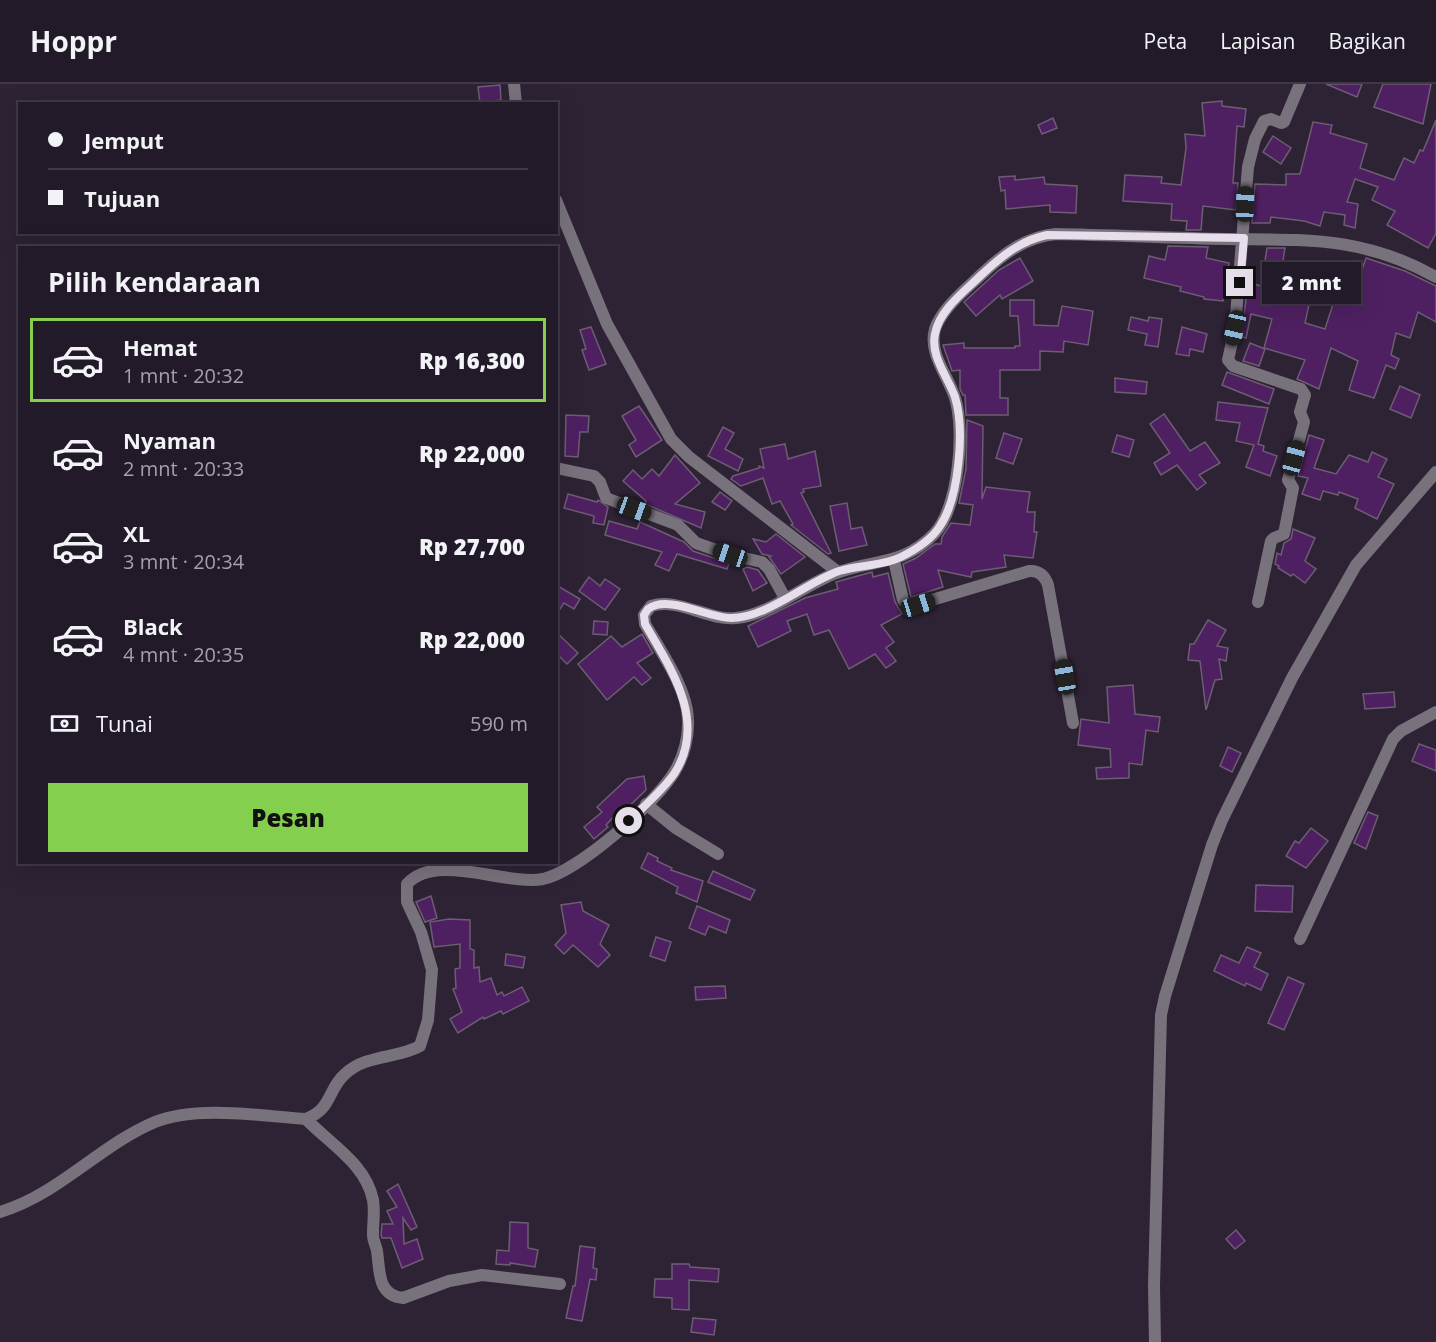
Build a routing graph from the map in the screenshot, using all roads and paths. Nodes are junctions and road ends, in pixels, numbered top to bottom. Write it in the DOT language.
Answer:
graph roads {
  1 [pos="514,84"];
  2 [pos="1300,84"];
  3 [pos="516,102"];
  4 [pos="558,205"];
  5 [pos="1244,238"];
  6 [pos="1436,276"];
  7 [pos="558,468"];
  8 [pos="1436,472"];
  9 [pos="894,560"];
  10 [pos="837,572"];
  11 [pos="785,598"];
  12 [pos="1258,602"];
  13 [pos="1436,712"];
  14 [pos="1073,723"];
  15 [pos="646,804"];
  16 [pos="718,854"];
  17 [pos="1300,939"];
  18 [pos="306,1119"];
  19 [pos="0,1212"];
  20 [pos="560,1284"];
  21 [pos="1155,1342"];
  1 -- 3 [label="street"];
  2 -- 5 [label="street"];
  4 -- 10 [label="street"];
  5 -- 6 [label="street"];
  5 -- 9 [label="street"];
  5 -- 12 [label="street"];
  7 -- 11 [label="street"];
  8 -- 21 [label="street"];
  9 -- 10 [label="street"];
  9 -- 14 [label="street"];
  10 -- 11 [label="street"];
  11 -- 15 [label="street"];
  13 -- 17 [label="street"];
  15 -- 16 [label="street"];
  15 -- 18 [label="street"];
  18 -- 19 [label="street"];
  18 -- 20 [label="street"];
}
